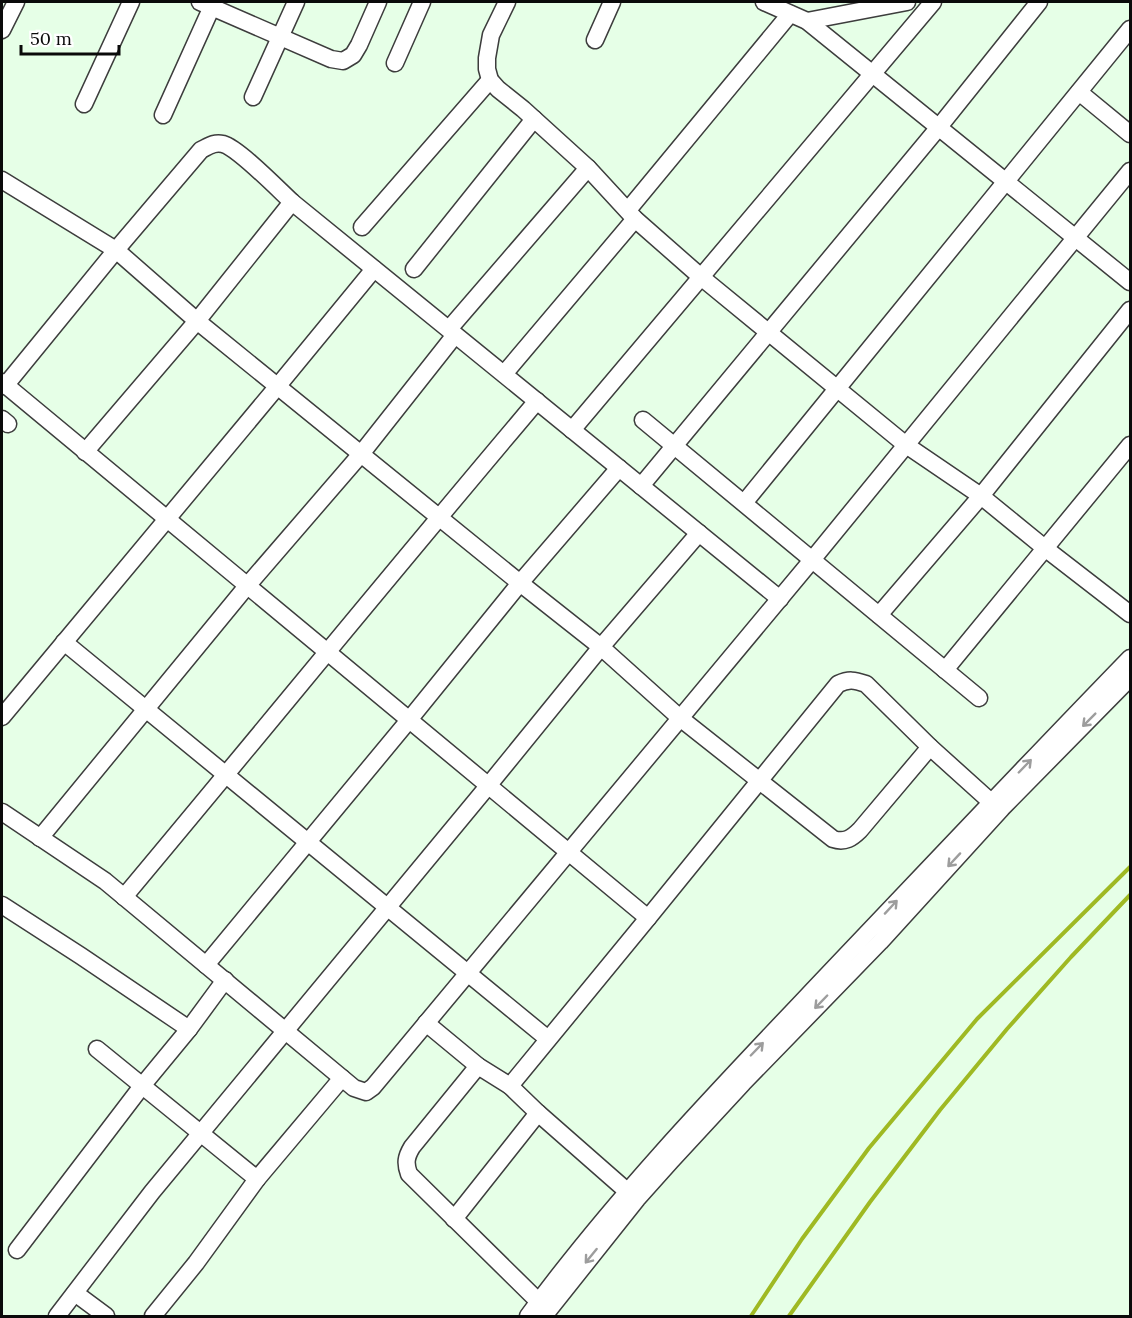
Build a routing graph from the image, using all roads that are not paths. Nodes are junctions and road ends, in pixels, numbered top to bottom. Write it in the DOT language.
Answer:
graph roads {
  1 [pos="16,2"];
  2 [pos="131,2"];
  3 [pos="296,2"];
  4 [pos="378,2"];
  5 [pos="422,2"];
  6 [pos="507,2"];
  7 [pos="612,2"];
  8 [pos="764,2"];
  9 [pos="907,2"];
  10 [pos="933,2"];
  11 [pos="1039,2"];
  12 [pos="209,3"];
  13 [pos="854,7"];
  14 [pos="790,14"];
  15 [pos="807,21"];
  16 [pos="2,25"];
  17 [pos="1131,29"];
  18 [pos="280,37"];
  19 [pos="595,40"];
  20 [pos="395,63"];
  21 [pos="872,74"];
  22 [pos="490,80"];
  23 [pos="1079,92"];
  24 [pos="253,97"];
  25 [pos="84,105"];
  26 [pos="163,115"];
  27 [pos="534,119"];
  28 [pos="939,127"];
  29 [pos="1131,134"];
  30 [pos="588,168"];
  31 [pos="1131,171"];
  32 [pos="2,180"];
  33 [pos="1006,182"];
  34 [pos="292,201"];
  35 [pos="631,215"];
  36 [pos="362,227"];
  37 [pos="1076,238"];
  38 [pos="116,250"];
  39 [pos="374,268"];
  40 [pos="414,269"];
  41 [pos="701,277"];
  42 [pos="1131,282"];
  43 [pos="1131,310"];
  44 [pos="197,321"];
  45 [pos="452,332"];
  46 [pos="768,333"];
  47 [pos="504,374"];
  48 [pos="4,384"];
  49 [pos="277,387"];
  50 [pos="837,389"];
  51 [pos="537,401"];
  52 [pos="644,420"];
  53 [pos="572,430"];
  54 [pos="1131,445"];
  55 [pos="675,446"];
  56 [pos="906,446"];
  57 [pos="85,452"];
  58 [pos="361,454"];
  59 [pos="619,468"];
  60 [pos="641,486"];
  61 [pos="981,496"];
  62 [pos="744,503"];
  63 [pos="438,517"];
  64 [pos="166,519"];
  65 [pos="699,533"];
  66 [pos="1046,549"];
  67 [pos="813,560"];
  68 [pos="520,583"];
  69 [pos="247,586"];
  70 [pos="780,599"];
  71 [pos="1131,614"];
  72 [pos="879,615"];
  73 [pos="64,642"];
  74 [pos="601,647"];
  75 [pos="328,653"];
  76 [pos="1131,658"];
  77 [pos="945,670"];
  78 [pos="1131,678"];
  79 [pos="979,698"];
  80 [pos="146,709"];
  81 [pos="2,717"];
  82 [pos="680,718"];
  83 [pos="409,720"];
  84 [pos="930,747"];
  85 [pos="226,775"];
  86 [pos="759,780"];
  87 [pos="489,786"];
  88 [pos="991,802"];
  89 [pos="2,812"];
  90 [pos="40,838"];
  91 [pos="308,842"];
  92 [pos="568,852"];
  93 [pos="124,897"];
  94 [pos="2,905"];
  95 [pos="387,907"];
  96 [pos="648,918"];
  97 [pos="206,965"];
  98 [pos="468,974"];
  99 [pos="225,980"];
  100 [pos="426,1023"];
  101 [pos="189,1029"];
  102 [pos="286,1031"];
  103 [pos="548,1039"];
  104 [pos="97,1049"];
  105 [pos="478,1066"];
  106 [pos="342,1078"];
  107 [pos="142,1086"];
  108 [pos="510,1086"];
  109 [pos="538,1113"];
  110 [pos="201,1133"];
  111 [pos="257,1179"];
  112 [pos="628,1192"];
  113 [pos="454,1219"];
  114 [pos="17,1250"];
  115 [pos="75,1293"];
  116 [pos="542,1309"];
  117 [pos="57,1317"];
  118 [pos="106,1317"];
  119 [pos="153,1317"];
  120 [pos="528,1317"];
  1 -- 16 [label="street"];
  2 -- 25 [label="street"];
  3 -- 18 [label="street"];
  4 -- 18 [label="street"];
  5 -- 20 [label="street"];
  6 -- 22 [label="street"];
  7 -- 19 [label="street"];
  8 -- 14 [label="street"];
  9 -- 13 [label="street"];
  10 -- 21 [label="street"];
  11 -- 28 [label="street"];
  12 -- 18 [label="street"];
  12 -- 26 [label="street"];
  13 -- 15 [label="street"];
  14 -- 15 [label="street"];
  14 -- 35 [label="street"];
  15 -- 21 [label="street"];
  17 -- 23 [label="street"];
  18 -- 24 [label="street"];
  21 -- 28 [label="street"];
  21 -- 41 [label="street"];
  22 -- 27 [label="street"];
  22 -- 36 [label="street"];
  23 -- 29 [label="street"];
  23 -- 33 [label="street"];
  27 -- 30 [label="street"];
  27 -- 40 [label="street"];
  28 -- 33 [label="street"];
  28 -- 46 [label="street"];
  30 -- 35 [label="street"];
  30 -- 45 [label="street"];
  31 -- 37 [label="street"];
  32 -- 38 [label="street"];
  33 -- 37 [label="street"];
  33 -- 50 [label="street"];
  34 -- 38 [label="street"];
  34 -- 39 [label="street"];
  34 -- 44 [label="street"];
  35 -- 41 [label="street"];
  35 -- 47 [label="street"];
  37 -- 42 [label="street"];
  37 -- 56 [label="street"];
  38 -- 44 [label="street"];
  38 -- 48 [label="street"];
  39 -- 45 [label="street"];
  39 -- 49 [label="street"];
  41 -- 46 [label="street"];
  41 -- 53 [label="street"];
  43 -- 61 [label="street"];
  44 -- 49 [label="street"];
  44 -- 57 [label="street"];
  45 -- 47 [label="street"];
  45 -- 58 [label="street"];
  46 -- 50 [label="street"];
  46 -- 55 [label="street"];
  47 -- 51 [label="street"];
  48 -- 57 [label="street"];
  49 -- 58 [label="street"];
  49 -- 64 [label="street"];
  50 -- 56 [label="street"];
  50 -- 62 [label="street"];
  51 -- 53 [label="street"];
  51 -- 63 [label="street"];
  52 -- 55 [label="street"];
  53 -- 59 [label="street"];
  54 -- 66 [label="street"];
  55 -- 60 [label="street"];
  55 -- 62 [label="street"];
  56 -- 61 [label="street"];
  56 -- 67 [label="street"];
  57 -- 64 [label="street"];
  58 -- 63 [label="street"];
  58 -- 69 [label="street"];
  59 -- 60 [label="street"];
  59 -- 68 [label="street"];
  60 -- 65 [label="street"];
  61 -- 66 [label="street"];
  61 -- 72 [label="street"];
  62 -- 67 [label="street"];
  63 -- 68 [label="street"];
  63 -- 75 [label="street"];
  64 -- 69 [label="street"];
  64 -- 73 [label="street"];
  65 -- 70 [label="street"];
  65 -- 74 [label="street"];
  66 -- 71 [label="street"];
  66 -- 77 [label="street"];
  67 -- 70 [label="street"];
  67 -- 72 [label="street"];
  68 -- 74 [label="street"];
  68 -- 83 [label="street"];
  69 -- 75 [label="street"];
  69 -- 80 [label="street"];
  70 -- 82 [label="street"];
  72 -- 77 [label="street"];
  73 -- 80 [label="street"];
  73 -- 81 [label="street"];
  74 -- 82 [label="street"];
  74 -- 87 [label="street"];
  75 -- 83 [label="street"];
  75 -- 85 [label="street"];
  88 -- 76 [label="street, one-way"];
  77 -- 79 [label="street"];
  78 -- 116 [label="street, one-way"];
  80 -- 85 [label="street"];
  80 -- 90 [label="street"];
  82 -- 86 [label="street"];
  82 -- 92 [label="street"];
  83 -- 87 [label="street"];
  83 -- 91 [label="street"];
  84 -- 86 [label="street"];
  84 -- 86 [label="street"];
  84 -- 88 [label="street"];
  85 -- 91 [label="street"];
  85 -- 93 [label="street"];
  86 -- 96 [label="street"];
  87 -- 92 [label="street"];
  87 -- 95 [label="street"];
  112 -- 88 [label="street, one-way"];
  89 -- 90 [label="street"];
  90 -- 93 [label="street"];
  91 -- 95 [label="street"];
  91 -- 97 [label="street"];
  92 -- 96 [label="street"];
  92 -- 98 [label="street"];
  93 -- 97 [label="street"];
  94 -- 101 [label="street"];
  95 -- 98 [label="street"];
  95 -- 102 [label="street"];
  96 -- 103 [label="street"];
  97 -- 99 [label="street"];
  98 -- 100 [label="street"];
  98 -- 103 [label="street"];
  99 -- 101 [label="street"];
  99 -- 102 [label="street"];
  100 -- 105 [label="street"];
  100 -- 106 [label="street"];
  101 -- 107 [label="street"];
  102 -- 106 [label="street"];
  102 -- 110 [label="street"];
  103 -- 108 [label="street"];
  104 -- 107 [label="street"];
  105 -- 108 [label="street"];
  105 -- 113 [label="street"];
  106 -- 111 [label="street"];
  107 -- 110 [label="street"];
  107 -- 114 [label="street"];
  108 -- 109 [label="street"];
  109 -- 112 [label="street"];
  109 -- 113 [label="street"];
  110 -- 111 [label="street"];
  110 -- 115 [label="street"];
  111 -- 119 [label="street"];
  112 -- 116 [label="street"];
  113 -- 116 [label="street"];
  115 -- 117 [label="street"];
  115 -- 118 [label="street"];
  116 -- 120 [label="street"];
}
